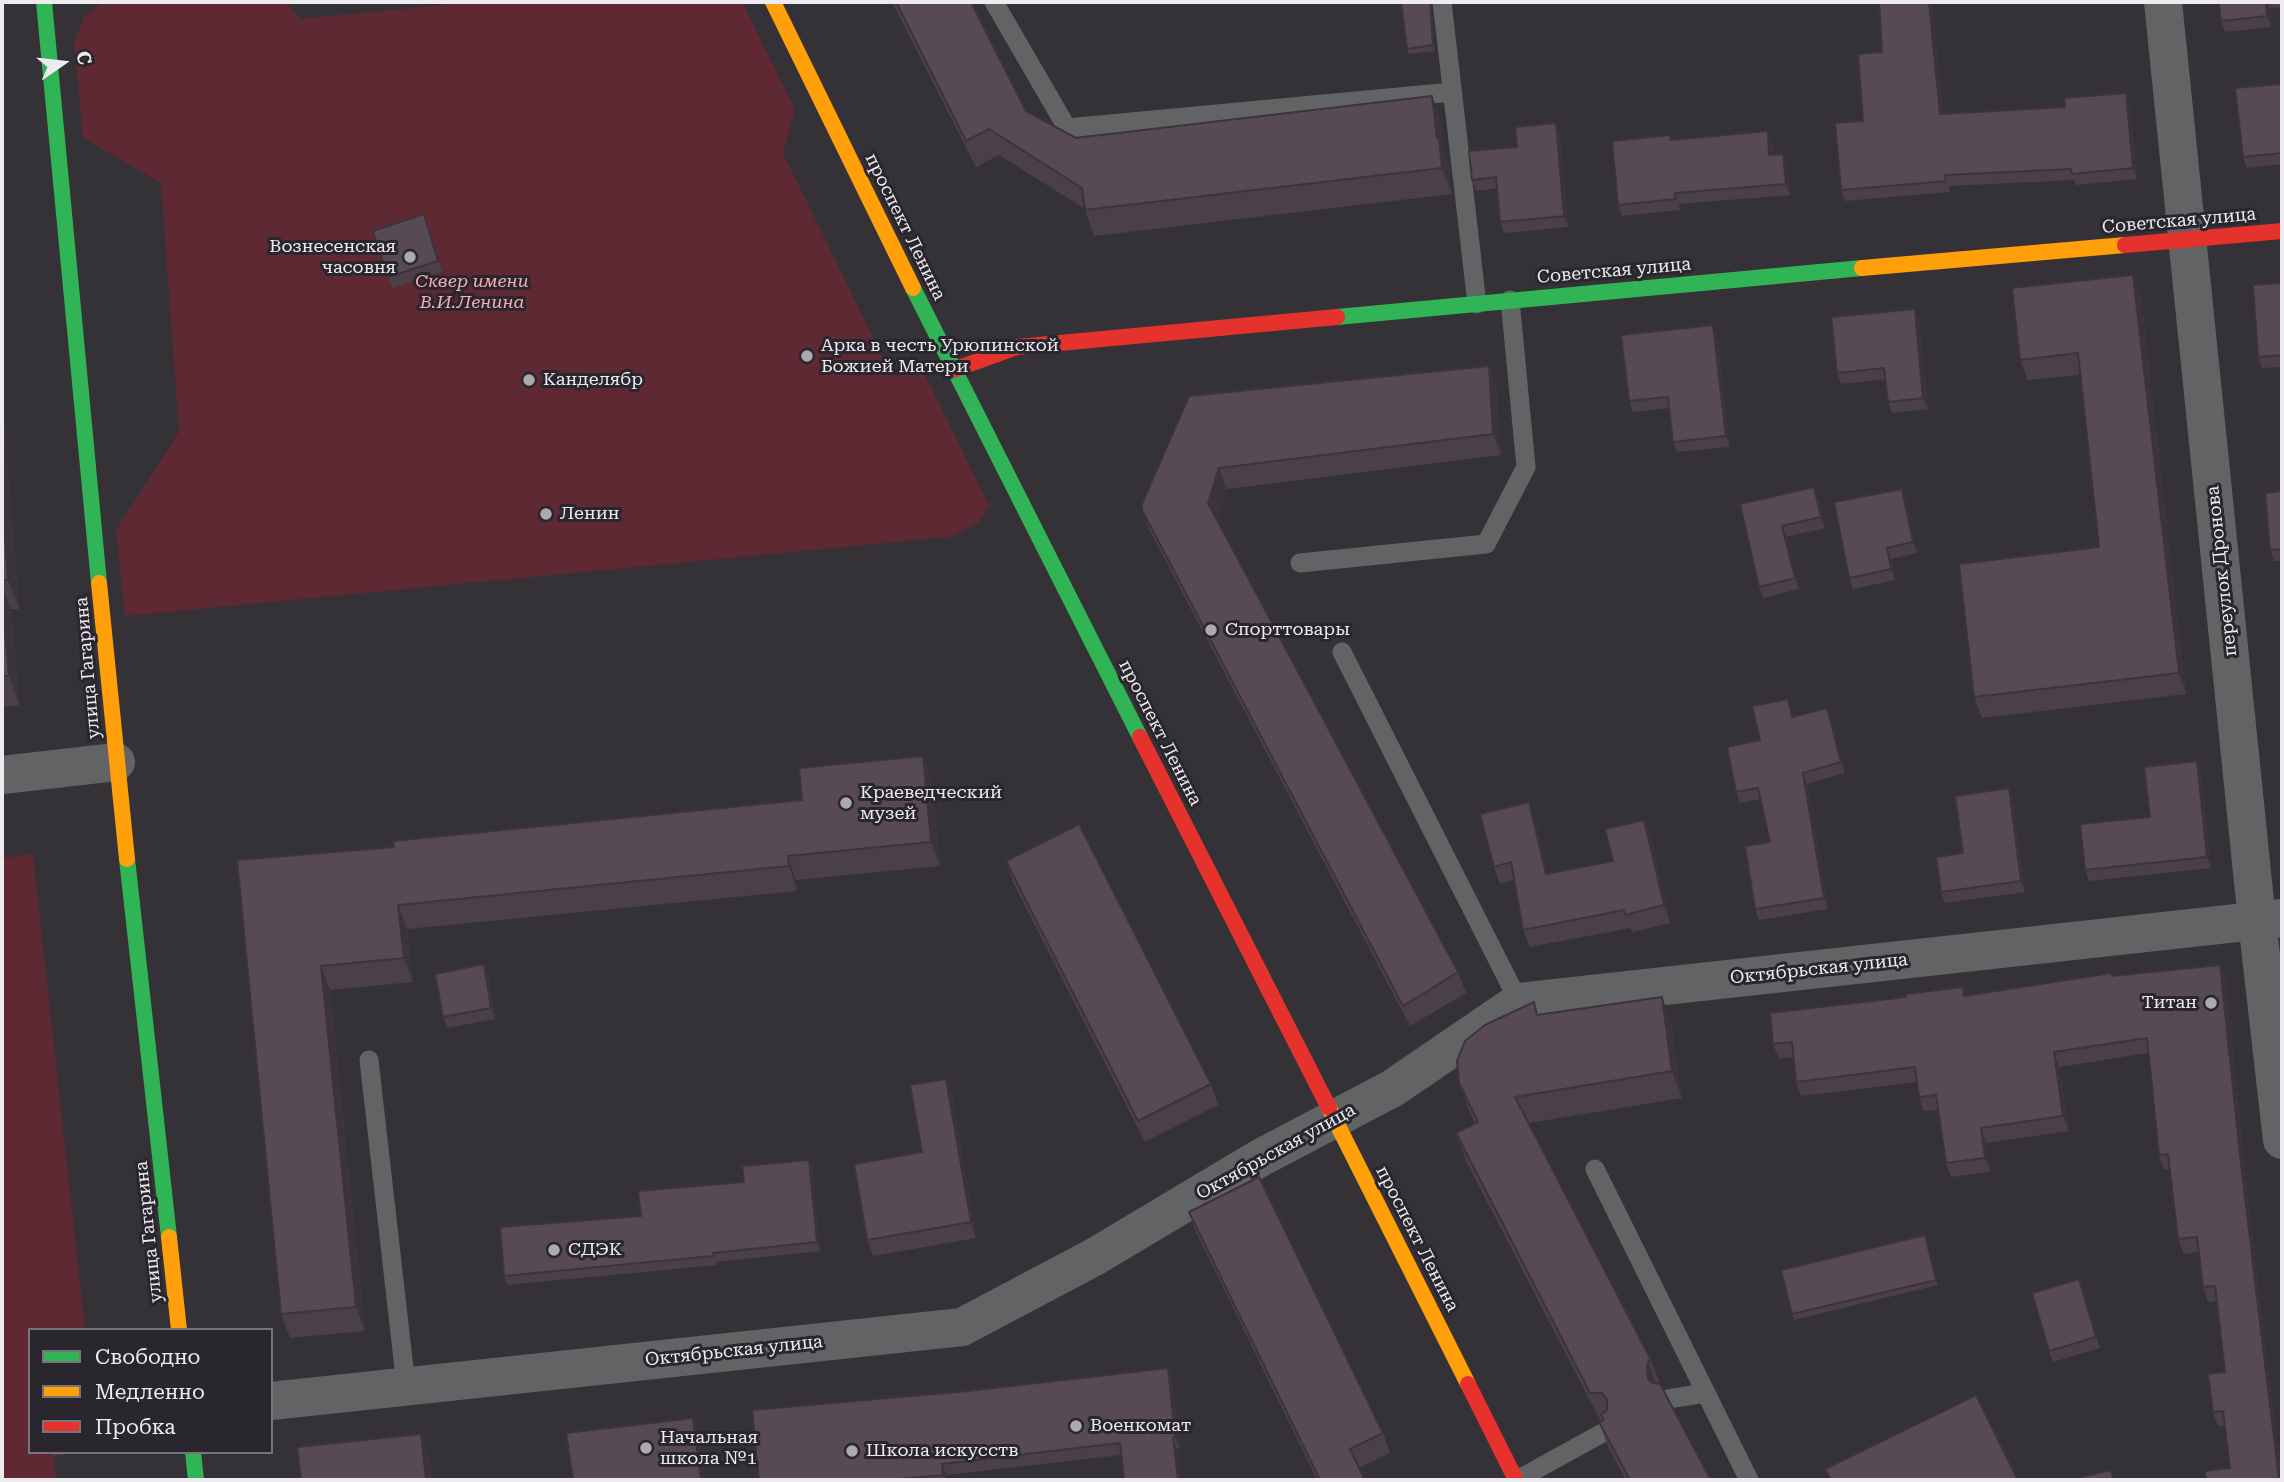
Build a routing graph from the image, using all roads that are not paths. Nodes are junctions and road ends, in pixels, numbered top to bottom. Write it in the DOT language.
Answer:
graph roads {
  1 [pos="44,2"];
  2 [pos="772,2"];
  3 [pos="994,2"];
  4 [pos="1442,2"];
  5 [pos="2163,2"];
  6 [pos="1452,92"];
  7 [pos="2282,231"];
  8 [pos="2188,239"];
  9 [pos="1510,300"];
  10 [pos="1477,304"];
  11 [pos="953,370"];
  12 [pos="1300,563"];
  13 [pos="1342,652"];
  14 [pos="116,762"];
  15 [pos="2,775"];
  16 [pos="2269,919"];
  17 [pos="1519,1002"];
  18 [pos="369,1060"];
  19 [pos="1335,1119"];
  20 [pos="2282,1140"];
  21 [pos="1595,1169"];
  22 [pos="179,1328"];
  23 [pos="406,1386"];
  24 [pos="1706,1393"];
  25 [pos="1668,1399"];
  26 [pos="273,1401"];
  27 [pos="1606,1431"];
  28 [pos="193,1454"];
  29 [pos="197,1480"];
  30 [pos="1516,1480"];
  31 [pos="1749,1480"];
  1 -- 14 [label="main road, улица Гагарина"];
  2 -- 11 [label="main road, проспект Ленина"];
  3 -- 6 [label="lane"];
  4 -- 6 [label="lane"];
  5 -- 8 [label="street, переулок Дронова"];
  6 -- 10 [label="lane"];
  7 -- 8 [label="main road, Советская улица"];
  8 -- 9 [label="main road, Советская улица"];
  8 -- 16 [label="street, переулок Дронова"];
  9 -- 10 [label="main road, Советская улица"];
  9 -- 12 [label="lane"];
  10 -- 11 [label="main road, Советская улица"];
  11 -- 19 [label="main road, проспект Ленина"];
  13 -- 17 [label="lane"];
  14 -- 15 [label="street"];
  14 -- 22 [label="main road, улица Гагарина"];
  16 -- 17 [label="street, Октябрьская улица"];
  16 -- 20 [label="street, переулок Дронова"];
  17 -- 19 [label="street, Октябрьская улица"];
  18 -- 23 [label="lane"];
  19 -- 23 [label="street, Октябрьская улица"];
  19 -- 30 [label="main road, проспект Ленина"];
  21 -- 24 [label="lane"];
  23 -- 26 [label="street, Октябрьская улица"];
  24 -- 25 [label="lane"];
  24 -- 31 [label="lane"];
  27 -- 30 [label="lane"];
  28 -- 29 [label="main road"];
}
